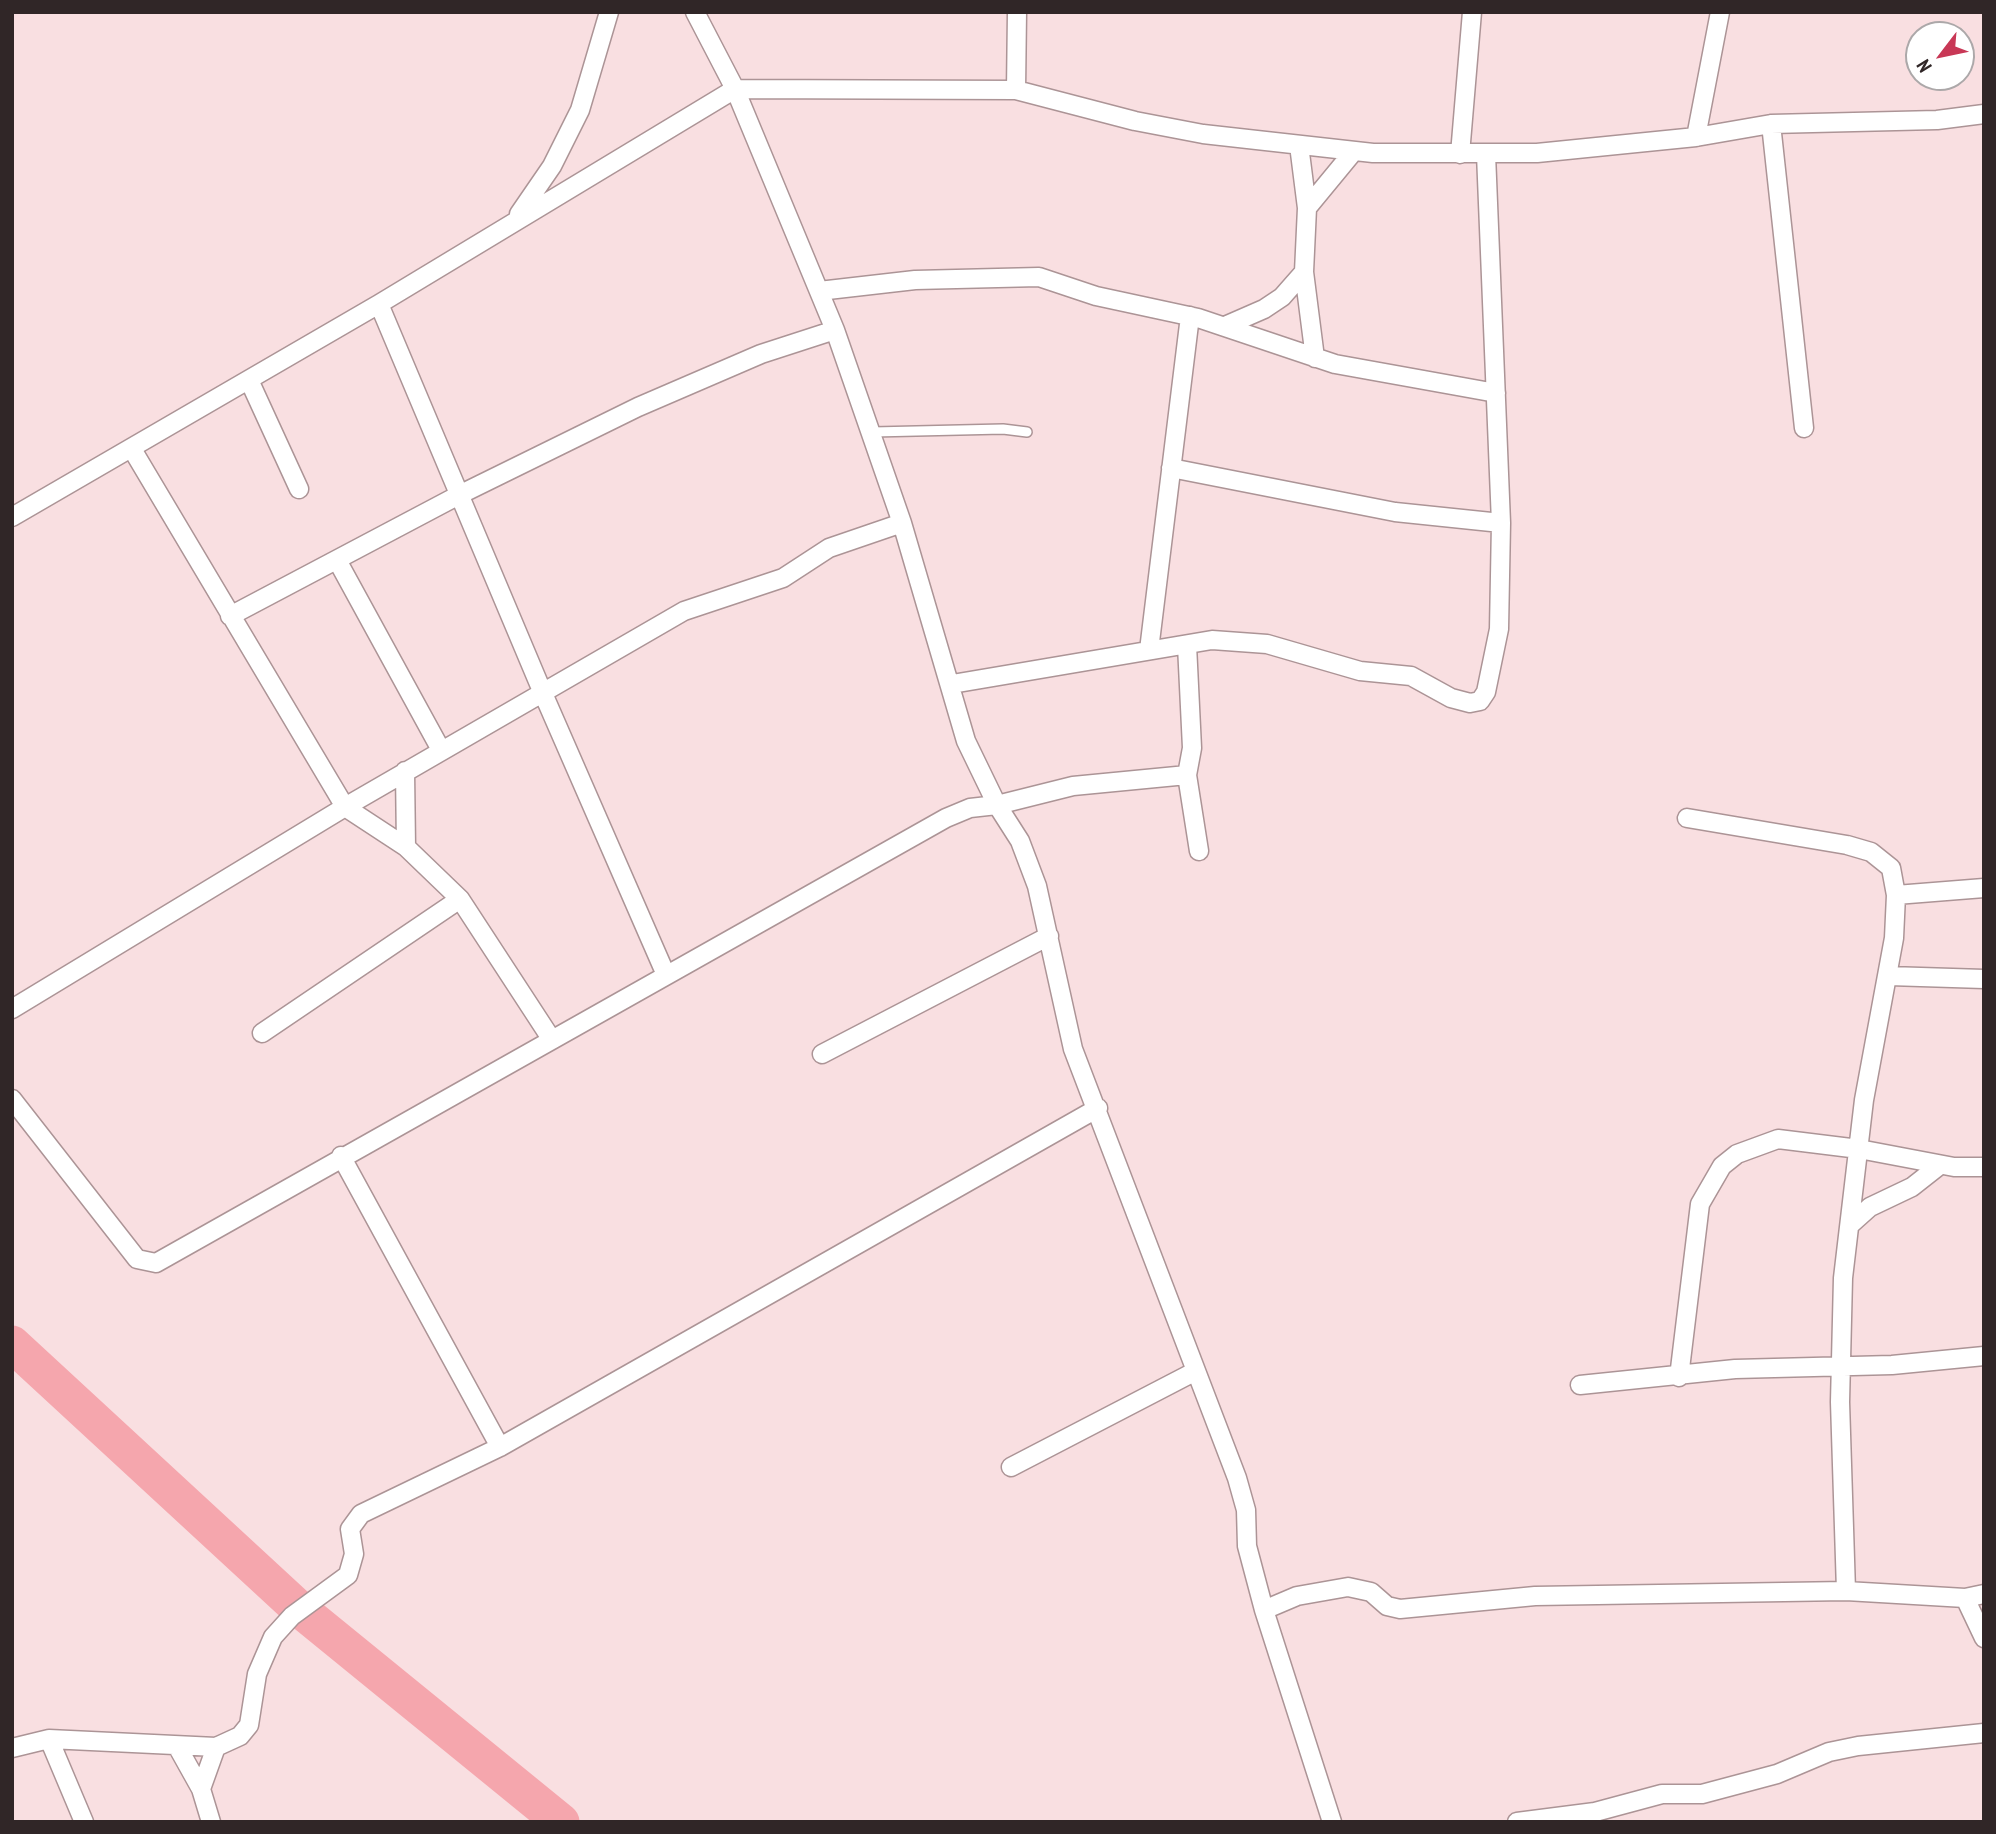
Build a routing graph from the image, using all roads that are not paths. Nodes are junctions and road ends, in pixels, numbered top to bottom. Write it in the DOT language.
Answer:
graph roads {
  1 [pos="609,12"];
  2 [pos="695,12"];
  3 [pos="1017,12"];
  4 [pos="1472,12"];
  5 [pos="1720,12"];
  6 [pos="735,89"];
  7 [pos="1016,90"];
  8 [pos="1984,114"];
  9 [pos="1772,124"];
  10 [pos="1696,137"];
  11 [pos="1299,145"];
  12 [pos="1354,151"];
  13 [pos="1460,154"];
  14 [pos="1486,154"];
  15 [pos="1307,208"];
  16 [pos="515,220"];
  17 [pos="1304,272"];
  18 [pos="819,291"];
  19 [pos="379,304"];
  20 [pos="1190,316"];
  21 [pos="1225,326"];
  22 [pos="835,330"];
  23 [pos="1315,358"];
  24 [pos="249,380"];
  25 [pos="1496,393"];
  26 [pos="1804,428"];
  27 [pos="873,432"];
  28 [pos="1027,432"];
  29 [pos="132,449"];
  30 [pos="1171,468"];
  31 [pos="299,489"];
  32 [pos="459,495"];
  33 [pos="12,517"];
  34 [pos="902,523"];
  35 [pos="1501,523"];
  36 [pos="337,560"];
  37 [pos="230,616"];
  38 [pos="1187,645"];
  39 [pos="1149,650"];
  40 [pos="952,684"];
  41 [pos="541,691"];
  42 [pos="441,750"];
  43 [pos="405,771"];
  44 [pos="1187,775"];
  45 [pos="997,805"];
  46 [pos="345,807"];
  47 [pos="1687,818"];
  48 [pos="406,847"];
  49 [pos="1199,851"];
  50 [pos="1984,888"];
  51 [pos="1896,895"];
  52 [pos="460,900"];
  53 [pos="1049,936"];
  54 [pos="666,975"];
  55 [pos="1889,976"];
  56 [pos="1984,979"];
  57 [pos="12,1009"];
  58 [pos="262,1033"];
  59 [pos="552,1040"];
  60 [pos="822,1054"];
  61 [pos="12,1099"];
  62 [pos="1098,1108"];
  63 [pos="1859,1149"];
  64 [pos="341,1156"];
  65 [pos="1940,1165"];
  66 [pos="1984,1167"];
  67 [pos="1851,1224"];
  68 [pos="1984,1356"];
  69 [pos="1840,1368"];
  70 [pos="1194,1372"];
  71 [pos="1679,1377"];
  72 [pos="1580,1385"];
  73 [pos="500,1447"];
  74 [pos="1012,1467"];
  75 [pos="1846,1591"];
  76 [pos="1984,1594"];
  77 [pos="1965,1598"];
  78 [pos="1264,1610"];
  79 [pos="1984,1637"];
  80 [pos="1984,1733"];
  81 [pos="49,1739"];
  82 [pos="177,1746"];
  83 [pos="216,1747"];
  84 [pos="12,1748"];
  85 [pos="201,1789"];
  86 [pos="1602,1817"];
  87 [pos="84,1822"];
  88 [pos="211,1822"];
  89 [pos="1332,1822"];
  90 [pos="1517,1822"];
  1 -- 16 [label="street"];
  2 -- 6 [label="street"];
  3 -- 7 [label="street"];
  4 -- 13 [label="street"];
  5 -- 10 [label="street"];
  6 -- 7 [label="street"];
  6 -- 16 [label="street"];
  6 -- 18 [label="street"];
  7 -- 11 [label="street"];
  8 -- 9 [label="street"];
  9 -- 10 [label="street"];
  9 -- 26 [label="street"];
  10 -- 14 [label="street"];
  11 -- 12 [label="street"];
  11 -- 15 [label="street"];
  12 -- 13 [label="street"];
  12 -- 15 [label="street"];
  13 -- 14 [label="street"];
  14 -- 25 [label="street"];
  15 -- 17 [label="street"];
  16 -- 19 [label="street"];
  17 -- 21 [label="street"];
  17 -- 23 [label="street"];
  18 -- 20 [label="street"];
  18 -- 22 [label="street"];
  19 -- 24 [label="street"];
  19 -- 32 [label="street"];
  20 -- 21 [label="street"];
  20 -- 30 [label="street"];
  21 -- 23 [label="street"];
  22 -- 27 [label="street"];
  22 -- 32 [label="street"];
  23 -- 25 [label="street"];
  24 -- 29 [label="street"];
  24 -- 31 [label="street"];
  25 -- 35 [label="street"];
  27 -- 28 [label="lane"];
  27 -- 34 [label="street"];
  29 -- 33 [label="street"];
  29 -- 37 [label="street"];
  30 -- 35 [label="street"];
  30 -- 39 [label="street"];
  32 -- 36 [label="street"];
  32 -- 41 [label="street"];
  34 -- 40 [label="street"];
  34 -- 41 [label="street"];
  35 -- 38 [label="street"];
  36 -- 37 [label="street"];
  36 -- 42 [label="street"];
  37 -- 46 [label="street"];
  38 -- 39 [label="street"];
  38 -- 44 [label="street"];
  39 -- 40 [label="street"];
  40 -- 45 [label="street"];
  41 -- 42 [label="street"];
  41 -- 54 [label="street"];
  42 -- 43 [label="street"];
  43 -- 46 [label="street"];
  43 -- 48 [label="street"];
  44 -- 45 [label="street"];
  44 -- 49 [label="street"];
  45 -- 53 [label="street"];
  45 -- 54 [label="street"];
  46 -- 48 [label="street"];
  46 -- 57 [label="street"];
  47 -- 51 [label="street"];
  48 -- 52 [label="street"];
  50 -- 51 [label="street"];
  51 -- 55 [label="street"];
  52 -- 58 [label="street"];
  52 -- 59 [label="street"];
  53 -- 60 [label="street"];
  53 -- 62 [label="street"];
  54 -- 59 [label="street"];
  55 -- 56 [label="street"];
  55 -- 63 [label="street"];
  59 -- 64 [label="street"];
  61 -- 64 [label="street"];
  62 -- 70 [label="street"];
  62 -- 73 [label="street"];
  63 -- 65 [label="street"];
  63 -- 67 [label="street"];
  63 -- 71 [label="street"];
  64 -- 73 [label="street"];
  65 -- 66 [label="street"];
  65 -- 67 [label="street"];
  67 -- 69 [label="street"];
  68 -- 69 [label="street"];
  69 -- 71 [label="street"];
  69 -- 75 [label="street"];
  70 -- 74 [label="street"];
  70 -- 78 [label="street"];
  71 -- 72 [label="street"];
  73 -- 83 [label="street"];
  75 -- 77 [label="street"];
  75 -- 78 [label="street"];
  76 -- 77 [label="street"];
  77 -- 79 [label="street"];
  78 -- 89 [label="street"];
  80 -- 86 [label="street"];
  81 -- 82 [label="street"];
  81 -- 84 [label="street"];
  81 -- 87 [label="street"];
  82 -- 83 [label="street"];
  82 -- 85 [label="street"];
  83 -- 85 [label="street"];
  85 -- 88 [label="street"];
  86 -- 90 [label="street"];
}
